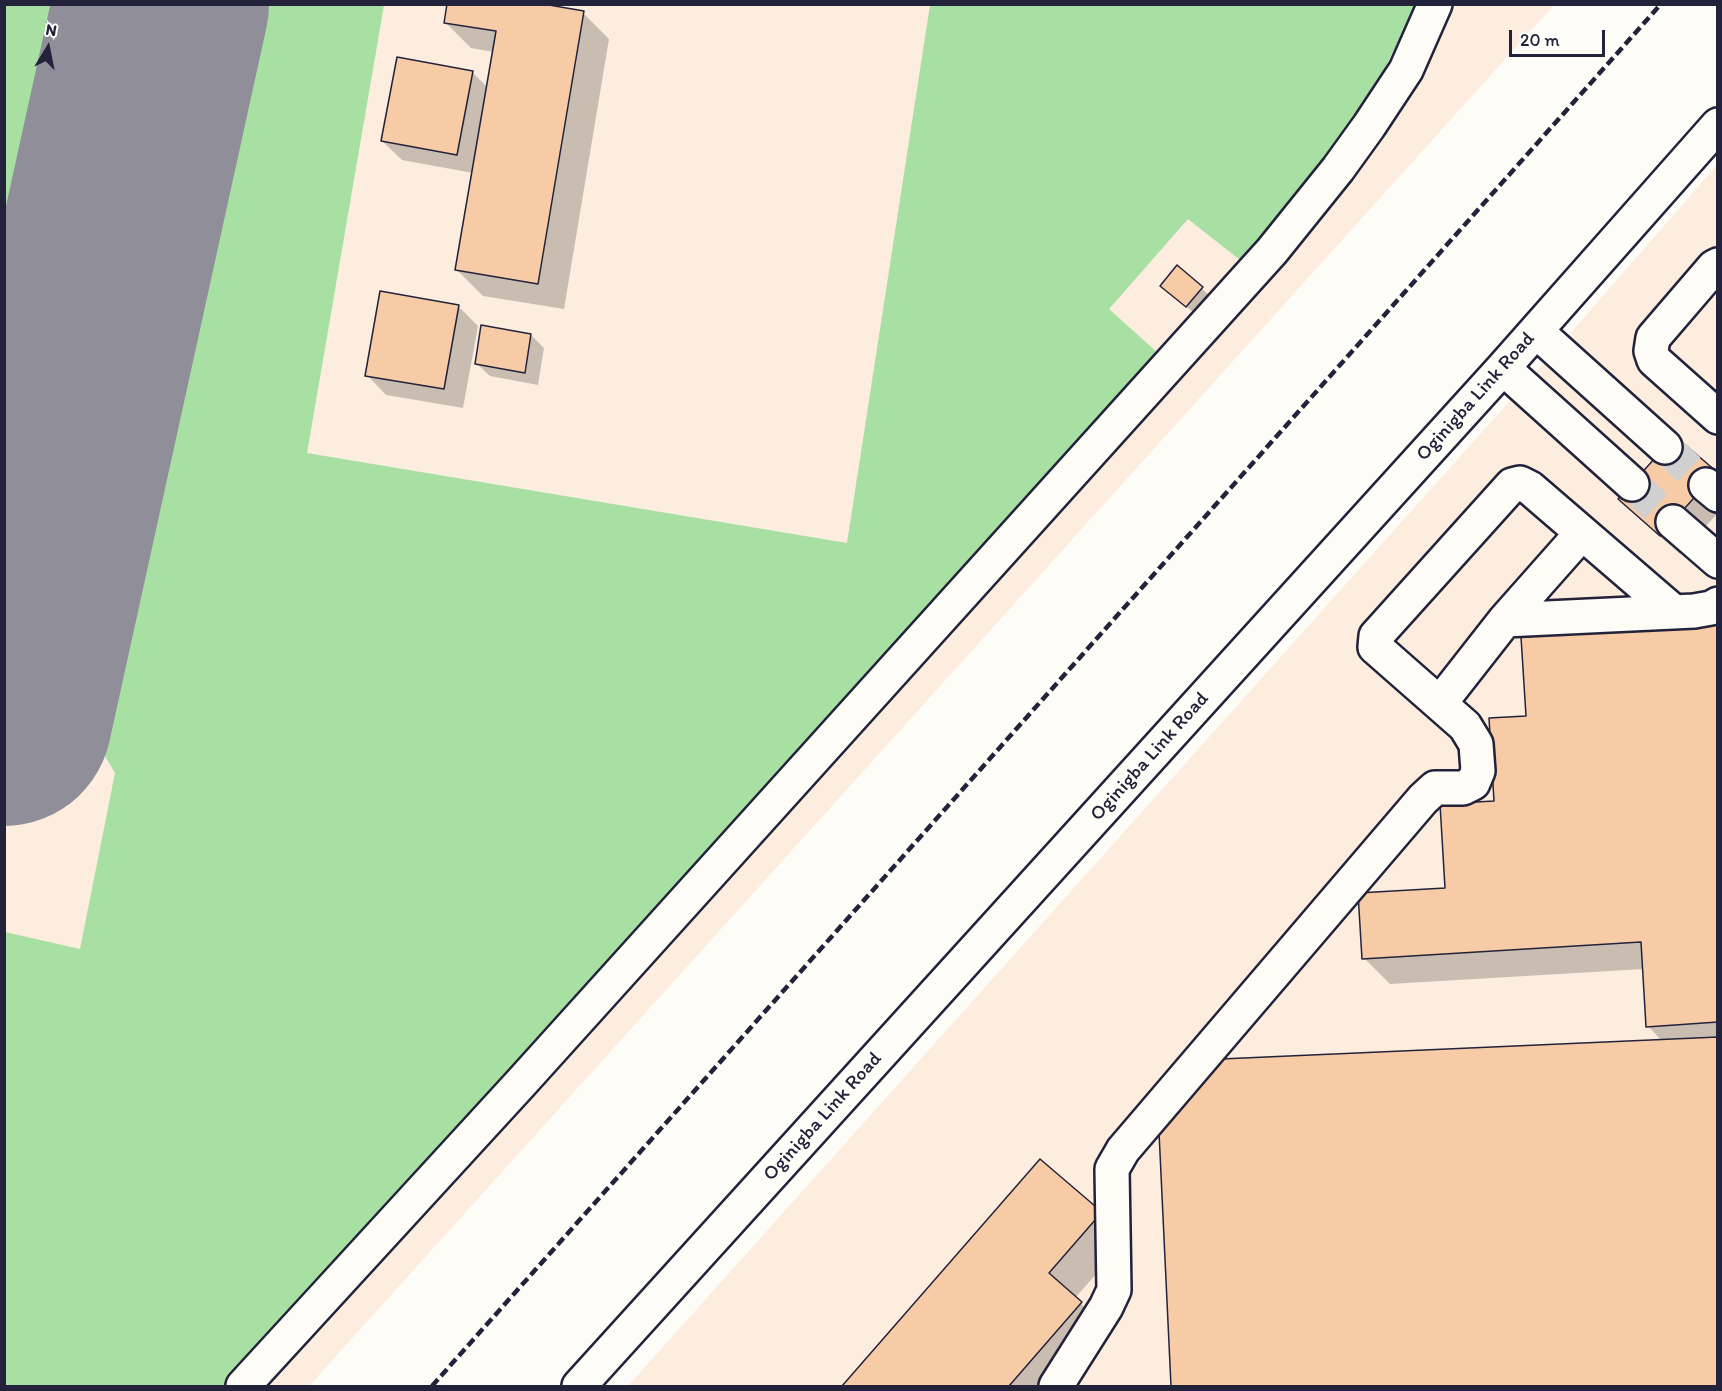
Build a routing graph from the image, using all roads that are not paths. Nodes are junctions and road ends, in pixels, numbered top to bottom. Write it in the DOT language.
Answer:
graph roads {
  1 [pos="1435,4"];
  2 [pos="1718,125"];
  3 [pos="1718,265"];
  4 [pos="1536,331"];
  5 [pos="1503,368"];
  6 [pos="1628,414"];
  7 [pos="1718,417"];
  8 [pos="1665,447"];
  9 [pos="1596,451"];
  10 [pos="1632,484"];
  11 [pos="1673,522"];
  12 [pos="1582,533"];
  13 [pos="1718,561"];
  14 [pos="1718,604"];
  15 [pos="1674,612"];
  16 [pos="1505,620"];
  17 [pos="1440,703"];
  18 [pos="243,1386"];
  19 [pos="579,1386"];
  20 [pos="1056,1386"];
  1 -- 18 [label="street"];
  2 -- 4 [label="street, Oginigba Link Road"];
  3 -- 7 [label="street"];
  4 -- 5 [label="street, Oginigba Link Road"];
  4 -- 6 [label="street"];
  5 -- 9 [label="street"];
  5 -- 19 [label="street, Oginigba Link Road"];
  6 -- 8 [label="street"];
  6 -- 9 [label="street"];
  9 -- 10 [label="street"];
  11 -- 13 [label="street"];
  12 -- 15 [label="street"];
  12 -- 16 [label="street"];
  12 -- 17 [label="street"];
  14 -- 15 [label="street"];
  15 -- 16 [label="street"];
  16 -- 17 [label="street"];
  17 -- 20 [label="street"];
}
